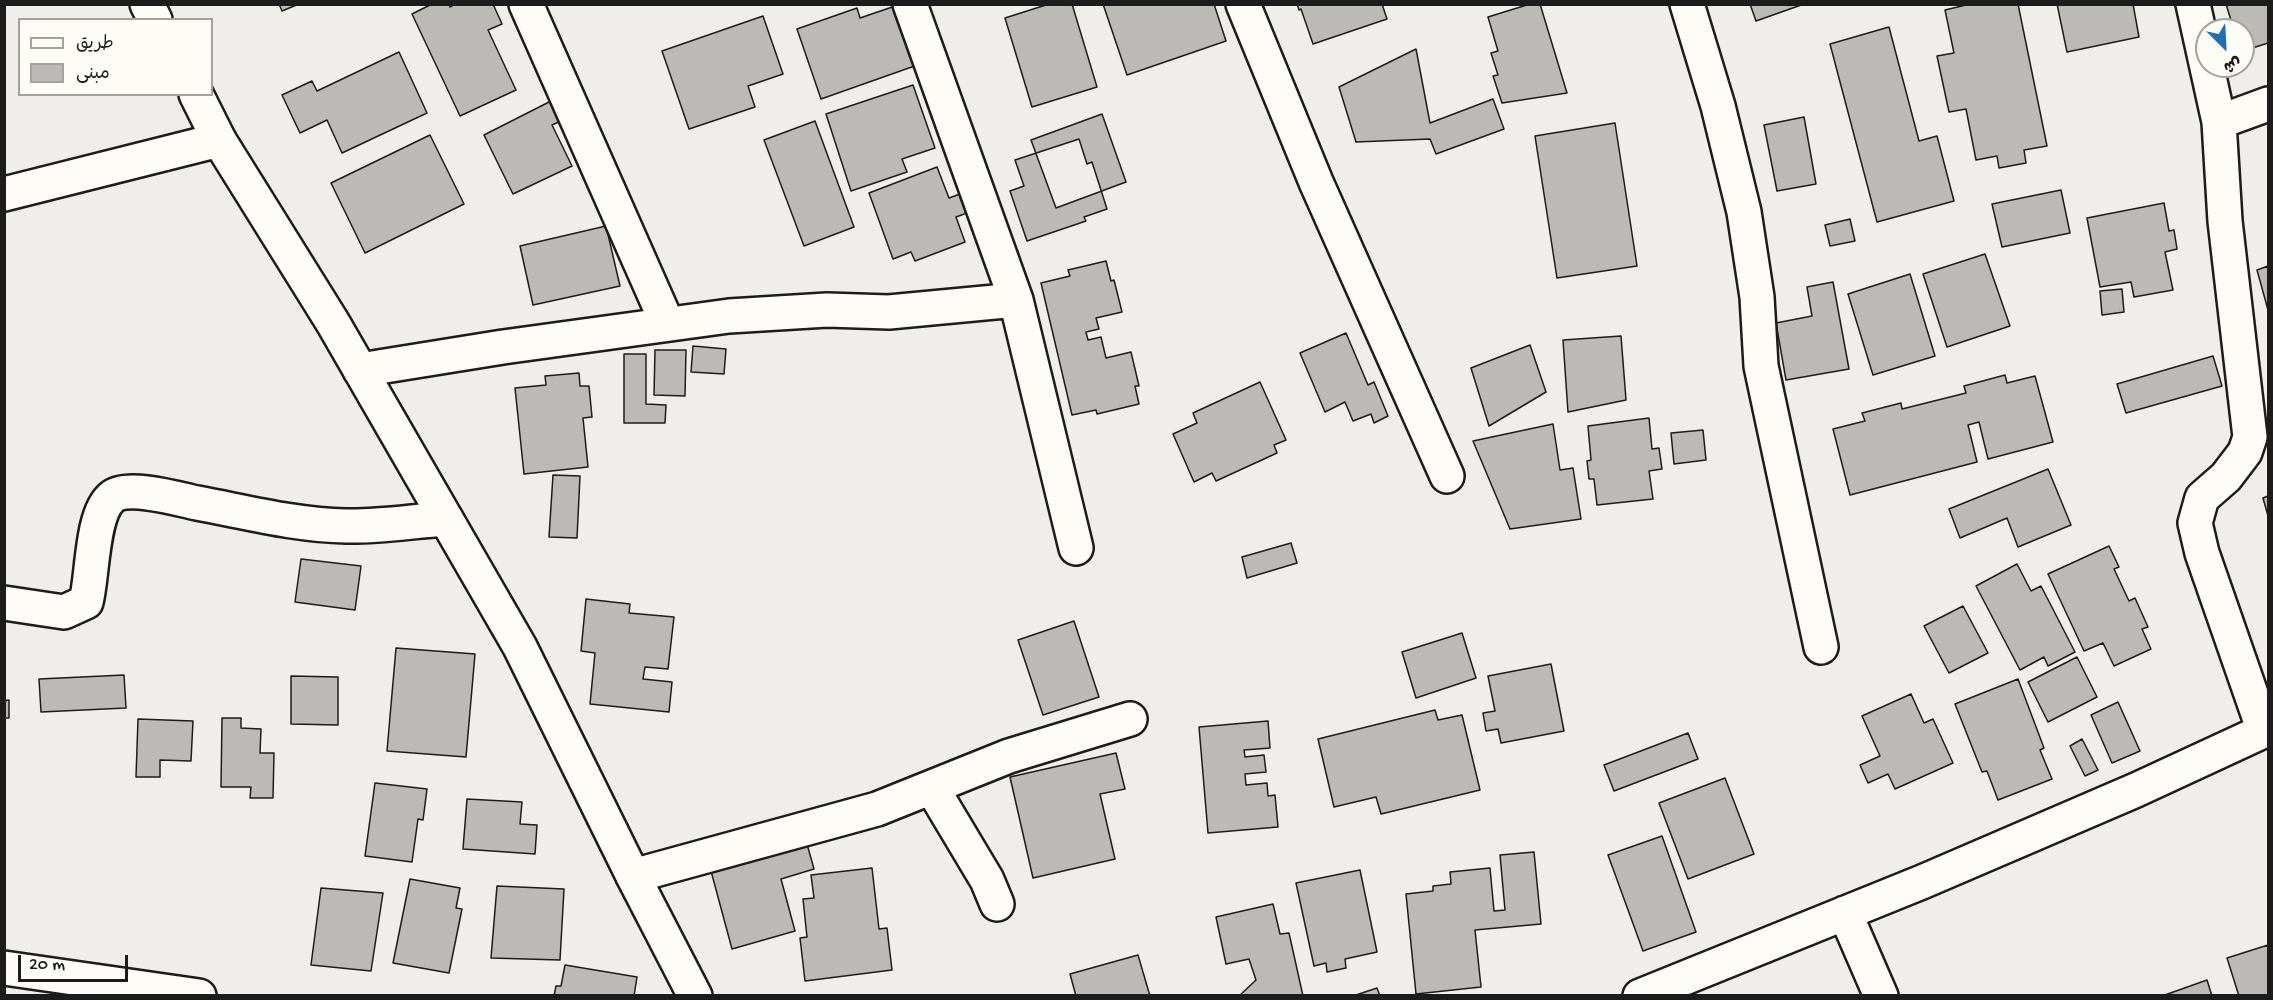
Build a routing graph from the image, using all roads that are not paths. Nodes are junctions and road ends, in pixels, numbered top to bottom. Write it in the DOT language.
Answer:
graph roads {
  1 [pos="147,4"];
  2 [pos="526,4"];
  3 [pos="910,4"];
  4 [pos="1243,4"];
  5 [pos="1687,4"];
  6 [pos="2193,4"];
  7 [pos="154,18"];
  8 [pos="197,96"];
  9 [pos="2268,104"];
  10 [pos="2219,122"];
  11 [pos="219,140"];
  12 [pos="4,194"];
  13 [pos="1016,300"];
  14 [pos="667,323"];
  15 [pos="360,370"];
  16 [pos="1447,476"];
  17 [pos="446,519"];
  18 [pos="1076,548"];
  19 [pos="4,603"];
  20 [pos="1821,646"];
  21 [pos="1130,718"];
  22 [pos="2266,730"];
  23 [pos="932,788"];
  24 [pos="633,876"];
  25 [pos="997,904"];
  26 [pos="1845,913"];
  27 [pos="4,968"];
  28 [pos="139,990"];
  29 [pos="199,996"];
  30 [pos="695,996"];
  31 [pos="1641,996"];
  32 [pos="1881,996"];
  1 -- 7 [label="street"];
  2 -- 14 [label="street"];
  3 -- 13 [label="street"];
  4 -- 16 [label="street"];
  5 -- 20 [label="street"];
  6 -- 10 [label="street"];
  8 -- 11 [label="street"];
  9 -- 10 [label="street"];
  10 -- 22 [label="street"];
  11 -- 12 [label="street"];
  11 -- 15 [label="street"];
  13 -- 14 [label="street"];
  13 -- 18 [label="street"];
  14 -- 15 [label="street"];
  15 -- 17 [label="street"];
  17 -- 19 [label="street"];
  17 -- 24 [label="street"];
  21 -- 23 [label="street"];
  22 -- 26 [label="street"];
  23 -- 24 [label="street"];
  23 -- 25 [label="street"];
  24 -- 30 [label="street"];
  26 -- 31 [label="street"];
  26 -- 32 [label="street"];
  27 -- 28 [label="street"];
  28 -- 29 [label="street"];
}
